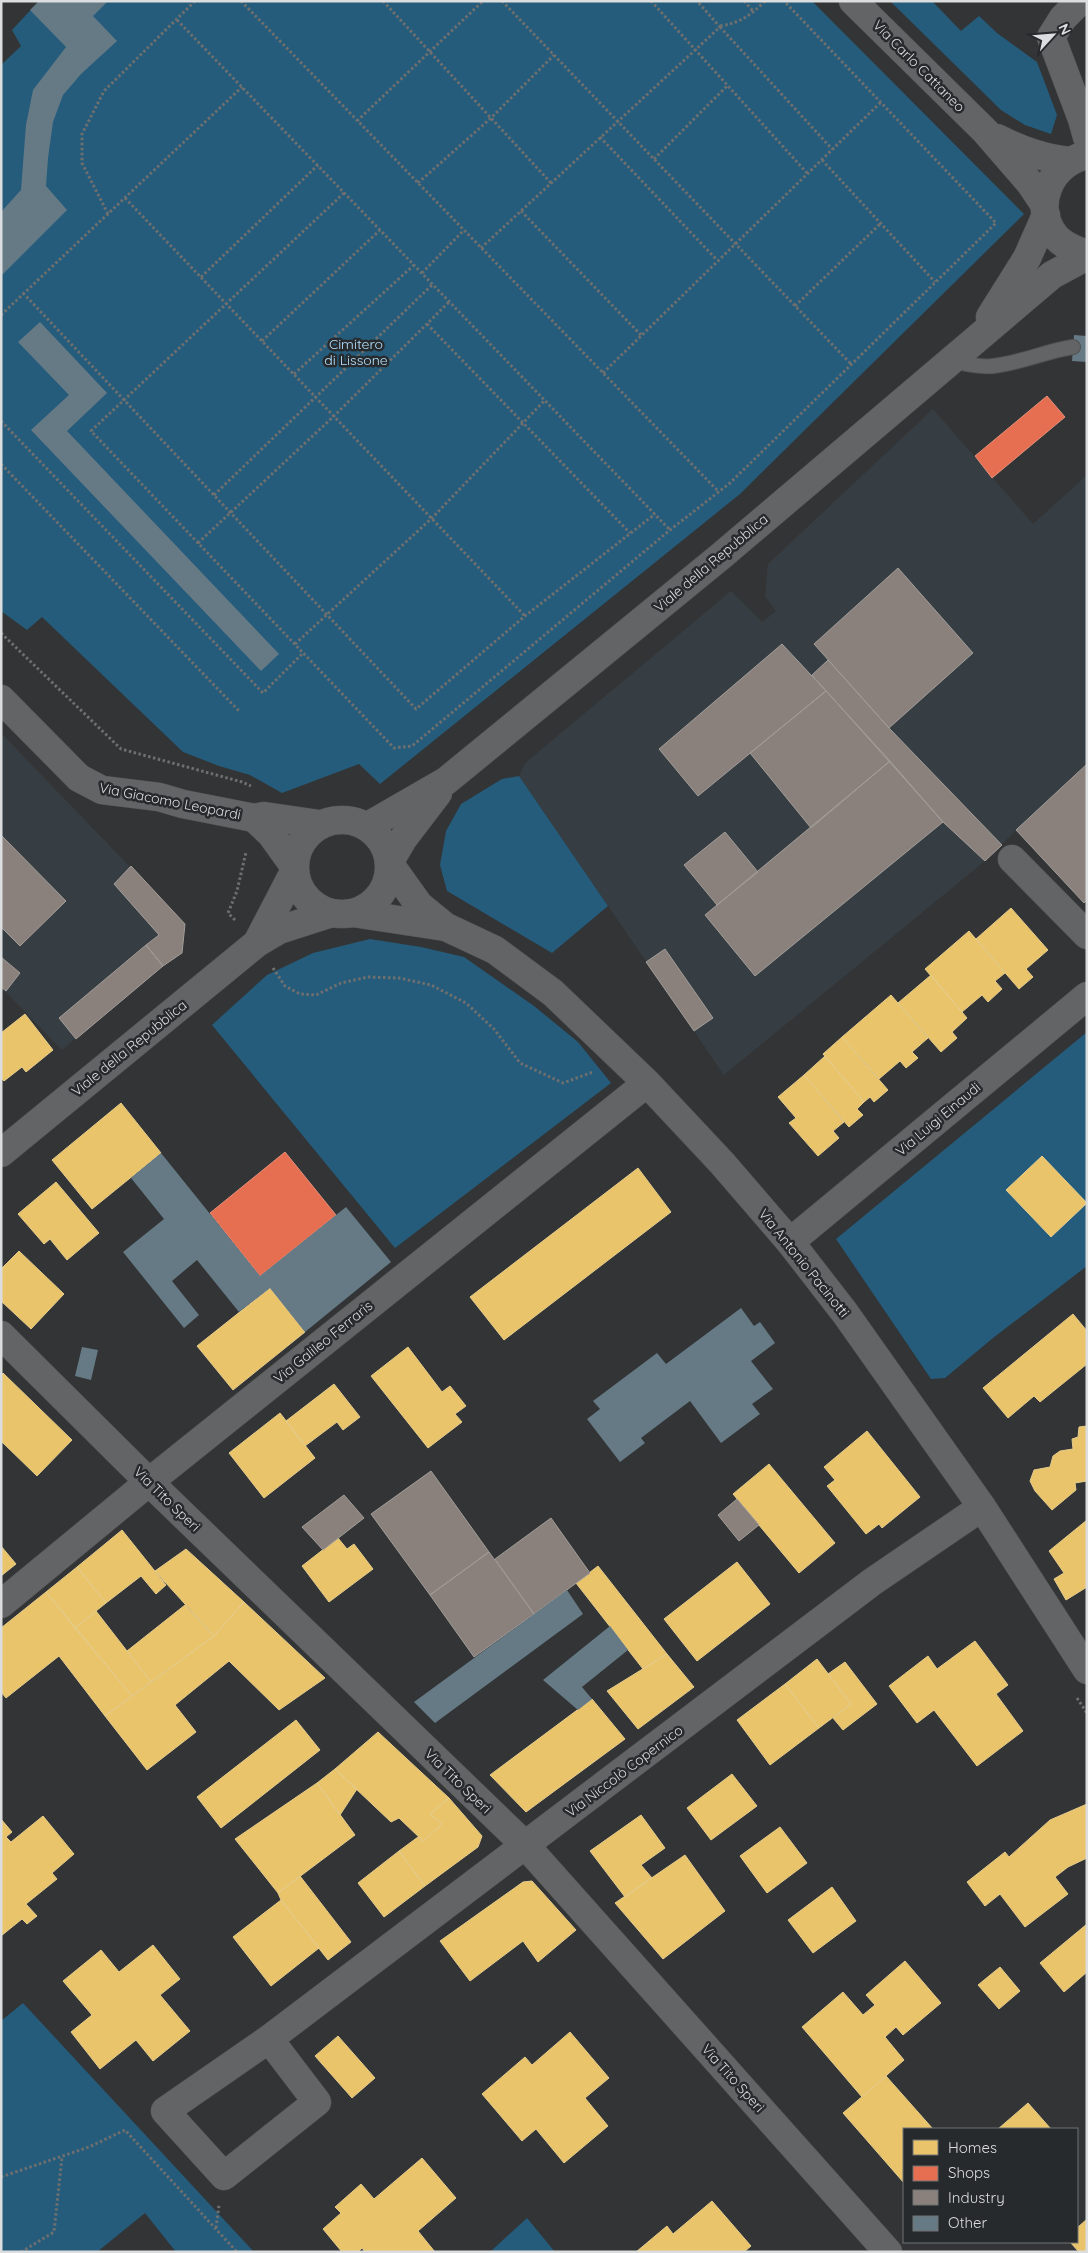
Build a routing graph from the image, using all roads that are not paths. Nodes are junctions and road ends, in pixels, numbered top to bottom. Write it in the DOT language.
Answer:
graph roads {
  1 [pos="853,1"];
  2 [pos="1079,2"];
  3 [pos="985,131"];
  4 [pos="1087,137"];
  5 [pos="1078,158"];
  6 [pos="1045,210"];
  7 [pos="1087,255"];
  8 [pos="973,342"];
  9 [pos="1073,347"];
  10 [pos="950,361"];
  11 [pos="1,699"];
  12 [pos="446,782"];
  13 [pos="254,818"];
  14 [pos="319,824"];
  15 [pos="368,826"];
  16 [pos="1012,859"];
  17 [pos="389,863"];
  18 [pos="294,868"];
  19 [pos="342,913"];
  20 [pos="446,927"];
  21 [pos="1087,935"];
  22 [pos="257,943"];
  23 [pos="1087,996"];
  24 [pos="647,1083"];
  25 [pos="1,1153"];
  26 [pos="790,1242"];
  27 [pos="1,1335"];
  28 [pos="149,1482"];
  29 [pos="982,1506"];
  30 [pos="1,1604"];
  31 [pos="1087,1670"];
  32 [pos="526,1846"];
  33 [pos="269,2039"];
  34 [pos="888,2252"];
  1 -- 3 [label="street, Via Carlo Cattaneo"];
  2 -- 4 [label="street"];
  3 -- 5 [label="street, Via Carlo Cattaneo"];
  3 -- 6 [label="street, Via Carlo Cattaneo"];
  5 -- 6 [label="street, Viale della Repubblica"];
  6 -- 7 [label="street, Viale della Repubblica"];
  6 -- 8 [label="street, Viale della Repubblica"];
  7 -- 8 [label="street, Viale della Repubblica"];
  8 -- 10 [label="street, Viale della Repubblica"];
  9 -- 10 [label="lane"];
  10 -- 12 [label="street, Viale della Repubblica"];
  11 -- 13 [label="street, Via Giacomo Leopardi"];
  12 -- 15 [label="street, Viale della Repubblica"];
  12 -- 17 [label="street, Viale della Repubblica"];
  13 -- 14 [label="street, Via Giacomo Leopardi"];
  13 -- 18 [label="street, Via Giacomo Leopardi"];
  14 -- 15 [label="street"];
  14 -- 18 [label="street, Viale della Repubblica"];
  15 -- 17 [label="street"];
  16 -- 21 [label="street"];
  17 -- 19 [label="street, Viale della Repubblica"];
  17 -- 20 [label="street, Via Antonio Pacinotti"];
  18 -- 19 [label="street"];
  18 -- 22 [label="street, Viale della Repubblica"];
  19 -- 20 [label="street, Via Antonio Pacinotti"];
  19 -- 22 [label="street, Viale della Repubblica"];
  20 -- 24 [label="street, Via Antonio Pacinotti"];
  22 -- 25 [label="street, Viale della Repubblica"];
  23 -- 26 [label="street, Via Luigi Einaudi"];
  24 -- 26 [label="street, Via Antonio Pacinotti"];
  24 -- 28 [label="street, Via Galileo Ferraris"];
  26 -- 29 [label="street, Via Antonio Pacinotti"];
  27 -- 28 [label="street, Via Tito Speri"];
  28 -- 30 [label="street, Via Galileo Ferraris"];
  28 -- 32 [label="street, Via Tito Speri"];
  29 -- 31 [label="street, Via Antonio Pacinotti"];
  29 -- 32 [label="street, Via Niccolò Copernico"];
  32 -- 33 [label="street, Via Niccolò Copernico"];
  32 -- 34 [label="street, Via Tito Speri"];
  33 -- 33 [label="street, Via Niccolò Copernico"];
}
